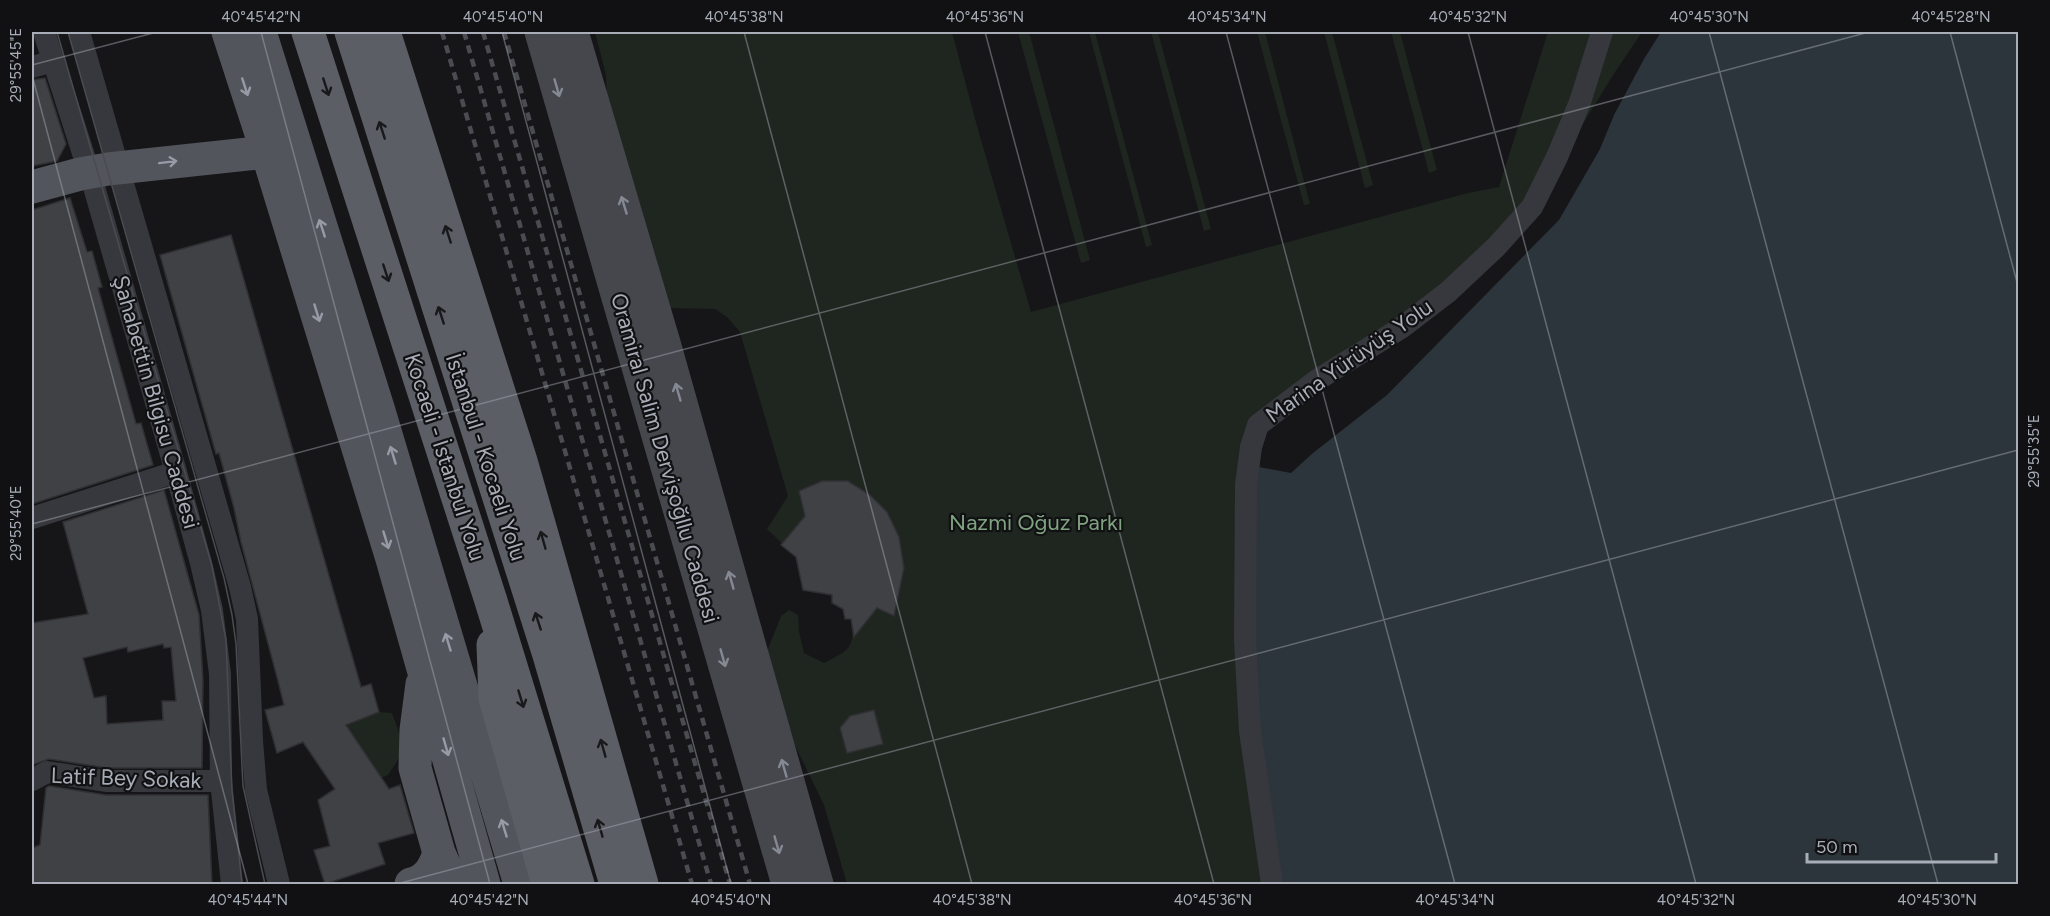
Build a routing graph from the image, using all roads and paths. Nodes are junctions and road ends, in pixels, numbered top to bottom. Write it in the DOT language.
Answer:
graph roads {
  1 [pos="44,32"];
  2 [pos="79,32"];
  3 [pos="228,32"];
  4 [pos="260,32"];
  5 [pos="309,32"];
  6 [pos="351,32"];
  7 [pos="384,32"];
  8 [pos="541,32"];
  9 [pos="572,32"];
  10 [pos="1602,32"];
  11 [pos="54,61"];
  12 [pos="32,67"];
  13 [pos="281,149"];
  14 [pos="105,170"];
  15 [pos="32,187"];
  16 [pos="176,472"];
  17 [pos="32,518"];
  18 [pos="491,601"];
  19 [pos="424,670"];
  20 [pos="32,780"];
  21 [pos="221,781"];
  22 [pos="439,853"];
  23 [pos="232,885"];
  24 [pos="279,885"];
  25 [pos="411,885"];
  26 [pos="458,885"];
  27 [pos="484,885"];
  28 [pos="520,885"];
  29 [pos="548,885"];
  30 [pos="578,885"];
  31 [pos="616,885"];
  32 [pos="642,885"];
  33 [pos="788,885"];
  34 [pos="817,885"];
  35 [pos="1272,885"];
  1 -- 11 [label="street, Şahabettin Bilgisu Caddesi"];
  2 -- 14 [label="street"];
  3 -- 13 [label="main road, one-way"];
  4 -- 13 [label="main road"];
  5 -- 18 [label="highway, Kocaeli - İstanbul Yolu, one-way"];
  31 -- 6 [label="highway, İstanbul - Kocaeli Yolu, one-way"];
  32 -- 7 [label="highway, one-way"];
  8 -- 33 [label="main road, Oramiral Salim Dervişoğllu Caddesi, one-way"];
  34 -- 9 [label="main road, Oramiral Salim Dervişoğllu Caddesi, one-way"];
  10 -- 35 [label="street, Marina Yürüyüş Yolu"];
  11 -- 12 [label="street"];
  11 -- 14 [label="street, Şahabettin Bilgisu Caddesi"];
  14 -- 13 [label="main road, one-way"];
  13 -- 19 [label="main road, one-way"];
  28 -- 13 [label="main road, one-way"];
  14 -- 15 [label="main road"];
  14 -- 16 [label="street, Şahabettin Bilgisu Caddesi"];
  14 -- 24 [label="street"];
  16 -- 17 [label="street"];
  16 -- 21 [label="street, Şahabettin Bilgisu Caddesi"];
  18 -- 29 [label="highway"];
  18 -- 30 [label="highway, Kocaeli - İstanbul Yolu, one-way"];
  19 -- 22 [label="main road"];
  19 -- 27 [label="main road, one-way"];
  20 -- 21 [label="street, Latif Bey Sokak"];
  21 -- 23 [label="street, Şahabettin Bilgisu Caddesi"];
  22 -- 25 [label="main road"];
  22 -- 26 [label="main road"];
}
